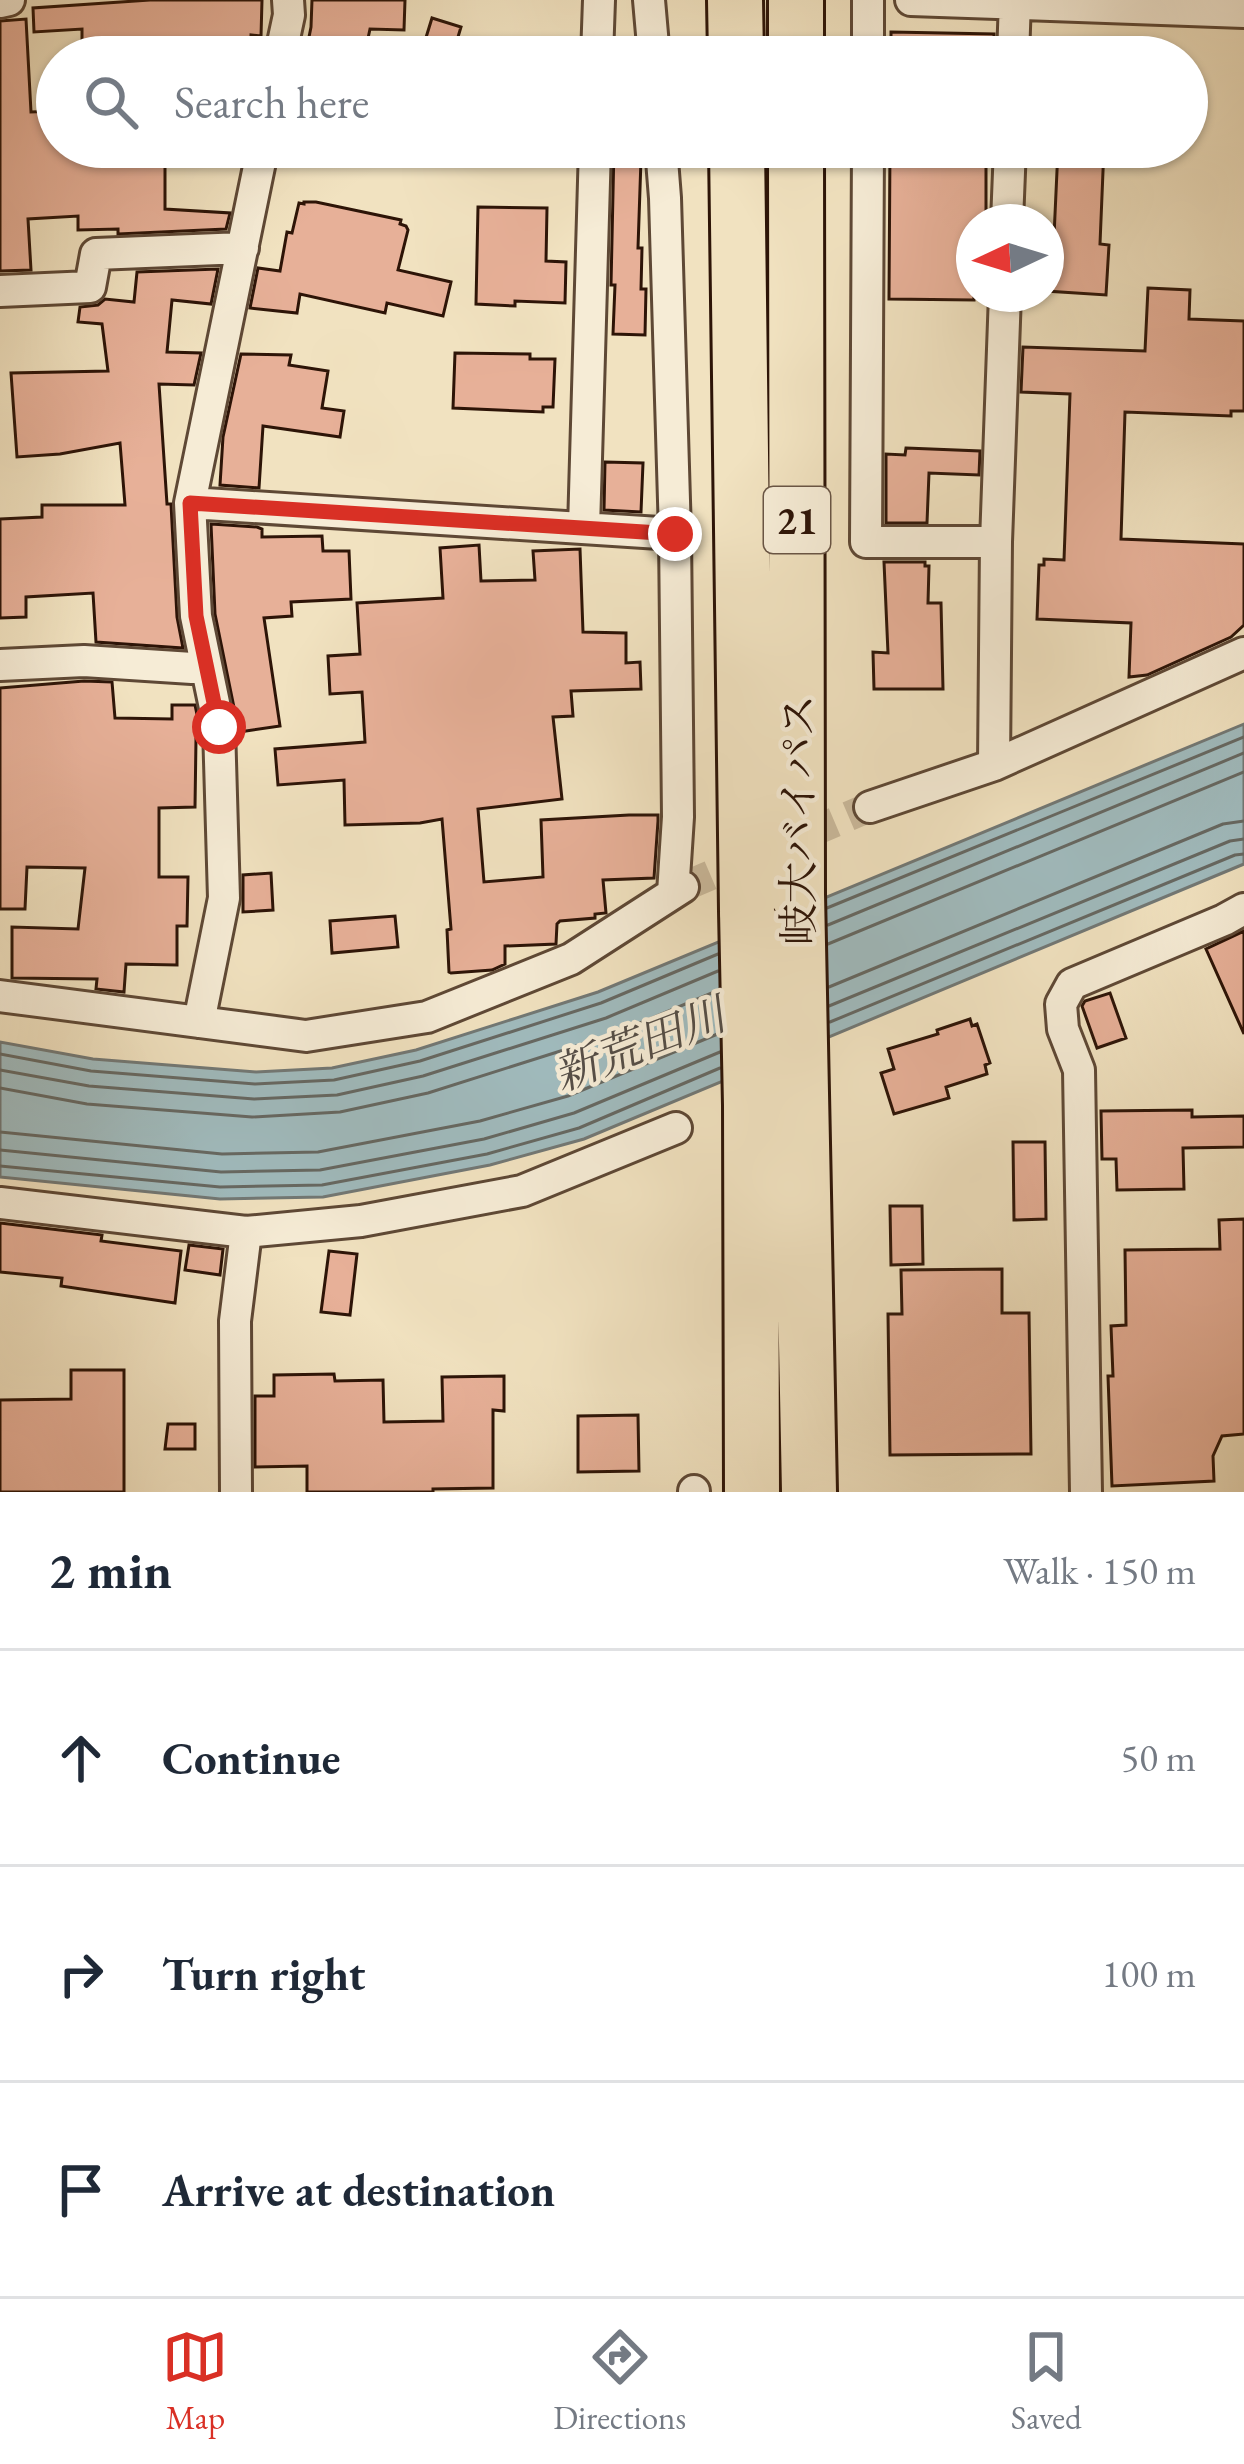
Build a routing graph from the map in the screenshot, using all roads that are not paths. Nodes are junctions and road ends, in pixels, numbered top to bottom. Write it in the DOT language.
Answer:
graph roads {
  1 [pos="9,0"];
  2 [pos="289,0"];
  3 [pos="599,0"];
  4 [pos="650,0"];
  5 [pos="736,0"];
  6 [pos="796,0"];
  7 [pos="868,0"];
  8 [pos="910,0"];
  9 [pos="0,2"];
  10 [pos="1015,3"];
  11 [pos="1244,12"];
  12 [pos="283,36"];
  13 [pos="598,36"];
  14 [pos="653,36"];
  15 [pos="736,36"];
  16 [pos="796,36"];
  17 [pos="868,36"];
  18 [pos="1014,36"];
  19 [pos="259,168"];
  20 [pos="594,168"];
  21 [pos="663,168"];
  22 [pos="737,168"];
  23 [pos="796,168"];
  24 [pos="868,168"];
  25 [pos="1009,168"];
  26 [pos="1008,204"];
  27 [pos="243,248"];
  28 [pos="0,291"];
  29 [pos="1004,312"];
  30 [pos="190,503"];
  31 [pos="584,528"];
  32 [pos="675,534"];
  33 [pos="996,542"];
  34 [pos="1244,653"];
  35 [pos="206,664"];
  36 [pos="0,665"];
  37 [pos="994,765"];
  38 [pos="870,807"];
  39 [pos="1244,909"];
  40 [pos="0,996"];
  41 [pos="199,1022"];
  42 [pos="676,1127"];
  43 [pos="0,1203"];
  44 [pos="246,1232"];
  45 [pos="236,1492"];
  46 [pos="752,1492"];
  47 [pos="809,1492"];
  48 [pos="1086,1492"];
  1 -- 9 [label="street"];
  2 -- 12 [label="street"];
  3 -- 13 [label="street"];
  4 -- 14 [label="street"];
  5 -- 15 [label="highway"];
  6 -- 16 [label="highway"];
  7 -- 17 [label="street"];
  8 -- 10 [label="street"];
  10 -- 11 [label="street"];
  10 -- 18 [label="street"];
  19 -- 27 [label="street"];
  20 -- 31 [label="street"];
  21 -- 32 [label="street"];
  22 -- 46 [label="highway, 岐大バイパス / 21, bridge"];
  23 -- 47 [label="highway, 岐大バイパス / 21, bridge"];
  24 -- 33 [label="street"];
  25 -- 26 [label="street"];
  27 -- 28 [label="street"];
  27 -- 30 [label="street"];
  29 -- 33 [label="street"];
  30 -- 31 [label="street"];
  30 -- 35 [label="street"];
  31 -- 32 [label="street"];
  32 -- 41 [label="street"];
  33 -- 37 [label="street"];
  34 -- 37 [label="street"];
  35 -- 36 [label="street"];
  35 -- 41 [label="street"];
  37 -- 38 [label="street"];
  39 -- 48 [label="street"];
  40 -- 41 [label="street"];
  42 -- 44 [label="street"];
  43 -- 44 [label="street"];
  44 -- 45 [label="street"];
}
